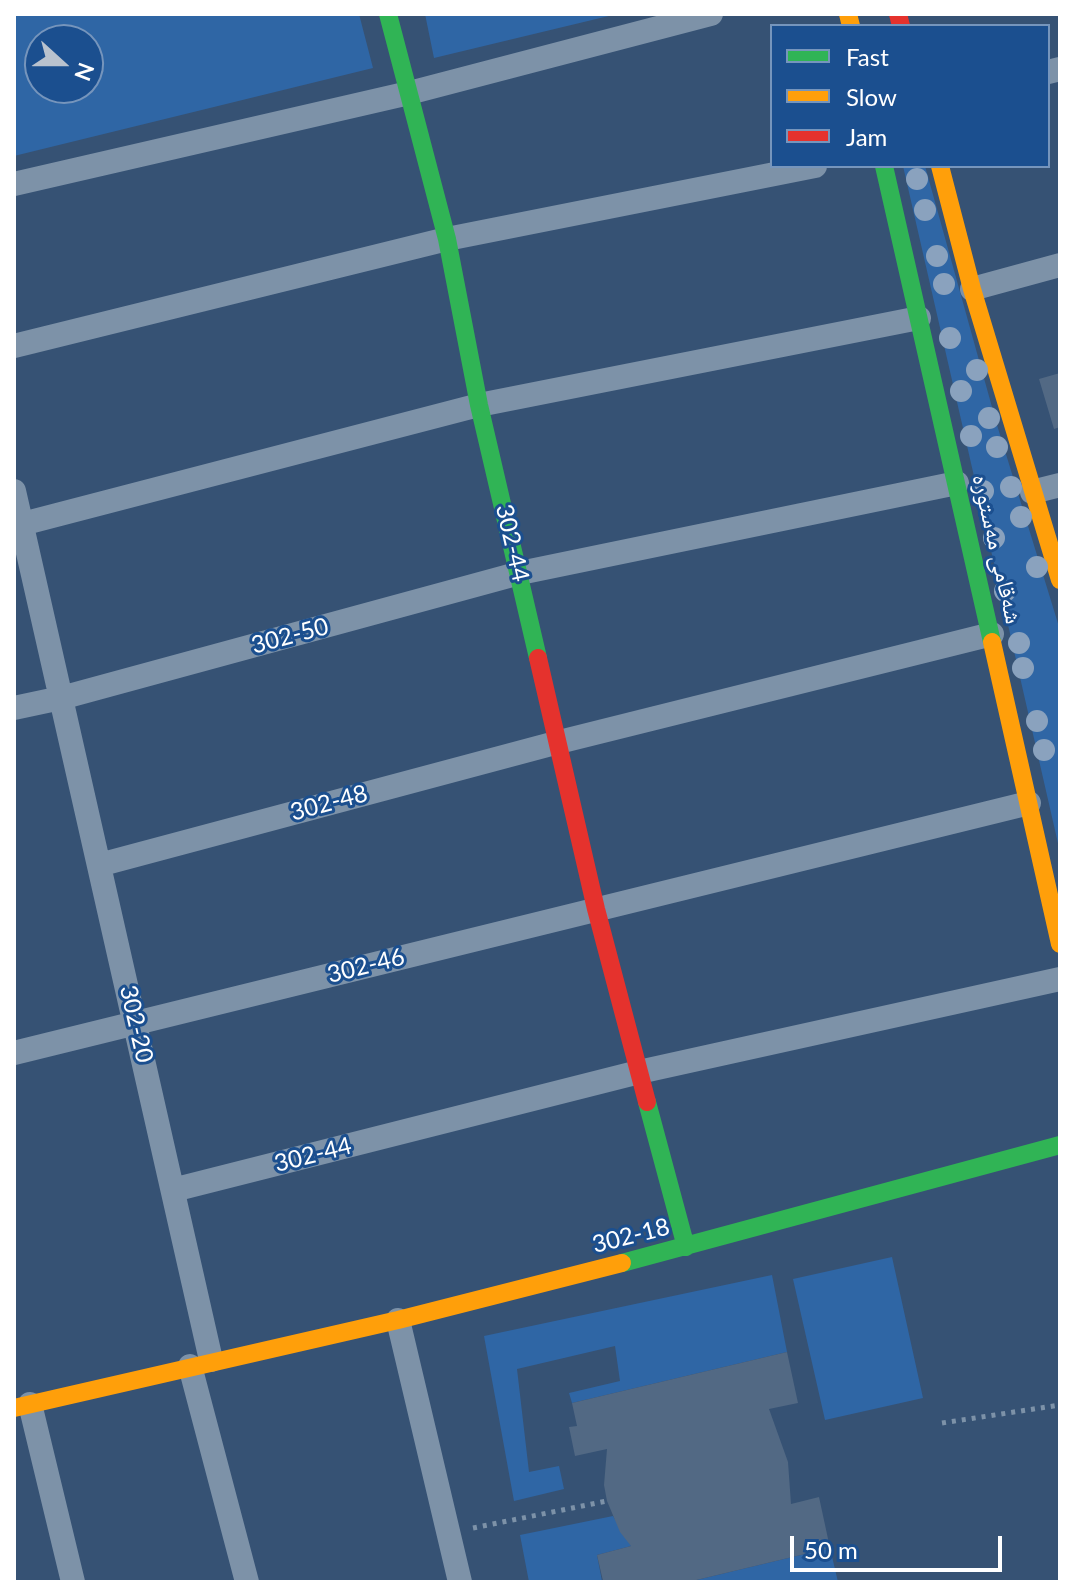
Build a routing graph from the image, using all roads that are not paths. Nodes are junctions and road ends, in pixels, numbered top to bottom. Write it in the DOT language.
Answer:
graph roads {
  1 [pos="388,14"];
  2 [pos="711,14"];
  3 [pos="409,93"];
  4 [pos="805,168"];
  5 [pos="884,168"];
  6 [pos="941,168"];
  7 [pos="14,184"];
  8 [pos="447,239"];
  9 [pos="1060,265"];
  10 [pos="972,289"];
  11 [pos="919,318"];
  12 [pos="14,346"];
  13 [pos="479,405"];
  14 [pos="957,483"];
  15 [pos="1060,485"];
  16 [pos="14,491"];
  17 [pos="1032,492"];
  18 [pos="22,524"];
  19 [pos="520,573"];
  20 [pos="1060,580"];
  21 [pos="992,634"];
  22 [pos="61,698"];
  23 [pos="14,708"];
  24 [pos="559,742"];
  25 [pos="1029,803"];
  26 [pos="99,865"];
  27 [pos="596,909"];
  28 [pos="1060,944"];
  29 [pos="1060,979"];
  30 [pos="136,1024"];
  31 [pos="14,1053"];
  32 [pos="639,1072"];
  33 [pos="1060,1145"];
  34 [pos="173,1190"];
  35 [pos="686,1247"];
  36 [pos="398,1320"];
  37 [pos="201,1363"];
  38 [pos="22,1406"];
  39 [pos="73,1582"];
  40 [pos="247,1582"];
  41 [pos="460,1582"];
  1 -- 3 [label="street, 302-44"];
  2 -- 3 [label="street"];
  3 -- 7 [label="street"];
  3 -- 8 [label="street, 302-44"];
  4 -- 8 [label="street"];
  5 -- 11 [label="street, شەقامی مەستورە"];
  6 -- 10 [label="street, شەقامی مەستورە"];
  8 -- 12 [label="street"];
  8 -- 13 [label="street, 302-44"];
  9 -- 10 [label="street"];
  10 -- 17 [label="street, شەقامی مەستورە"];
  11 -- 13 [label="street"];
  11 -- 14 [label="street, شەقامی مەستورە"];
  13 -- 18 [label="street"];
  13 -- 19 [label="street, 302-44"];
  14 -- 19 [label="street, 302-50"];
  14 -- 21 [label="street, شەقامی مەستورە"];
  15 -- 17 [label="street"];
  16 -- 18 [label="street, 302-20"];
  17 -- 20 [label="street, شەقامی مەستورە"];
  18 -- 22 [label="street, 302-20"];
  19 -- 22 [label="street, 302-50"];
  19 -- 24 [label="street, 302-44"];
  21 -- 24 [label="street, 302-48"];
  21 -- 25 [label="street, شەقامی مەستورە"];
  22 -- 23 [label="street, 302-50"];
  22 -- 26 [label="street, 302-20"];
  24 -- 26 [label="street, 302-48"];
  24 -- 27 [label="street, 302-44"];
  25 -- 27 [label="street, 302-46"];
  25 -- 28 [label="street, شەقامی مەستورە"];
  26 -- 30 [label="street, 302-20"];
  27 -- 30 [label="street, 302-46"];
  27 -- 32 [label="street, 302-44"];
  29 -- 32 [label="street"];
  30 -- 31 [label="street, 302-46"];
  30 -- 34 [label="street, 302-20"];
  32 -- 34 [label="street, 302-44"];
  32 -- 35 [label="street, 302-44"];
  33 -- 35 [label="street, 302-18"];
  34 -- 37 [label="street, 302-20"];
  35 -- 36 [label="street, 302-18"];
  36 -- 37 [label="street, 302-18"];
  36 -- 41 [label="street"];
  37 -- 38 [label="street"];
  37 -- 40 [label="street, 302-20"];
  38 -- 39 [label="street"];
}
